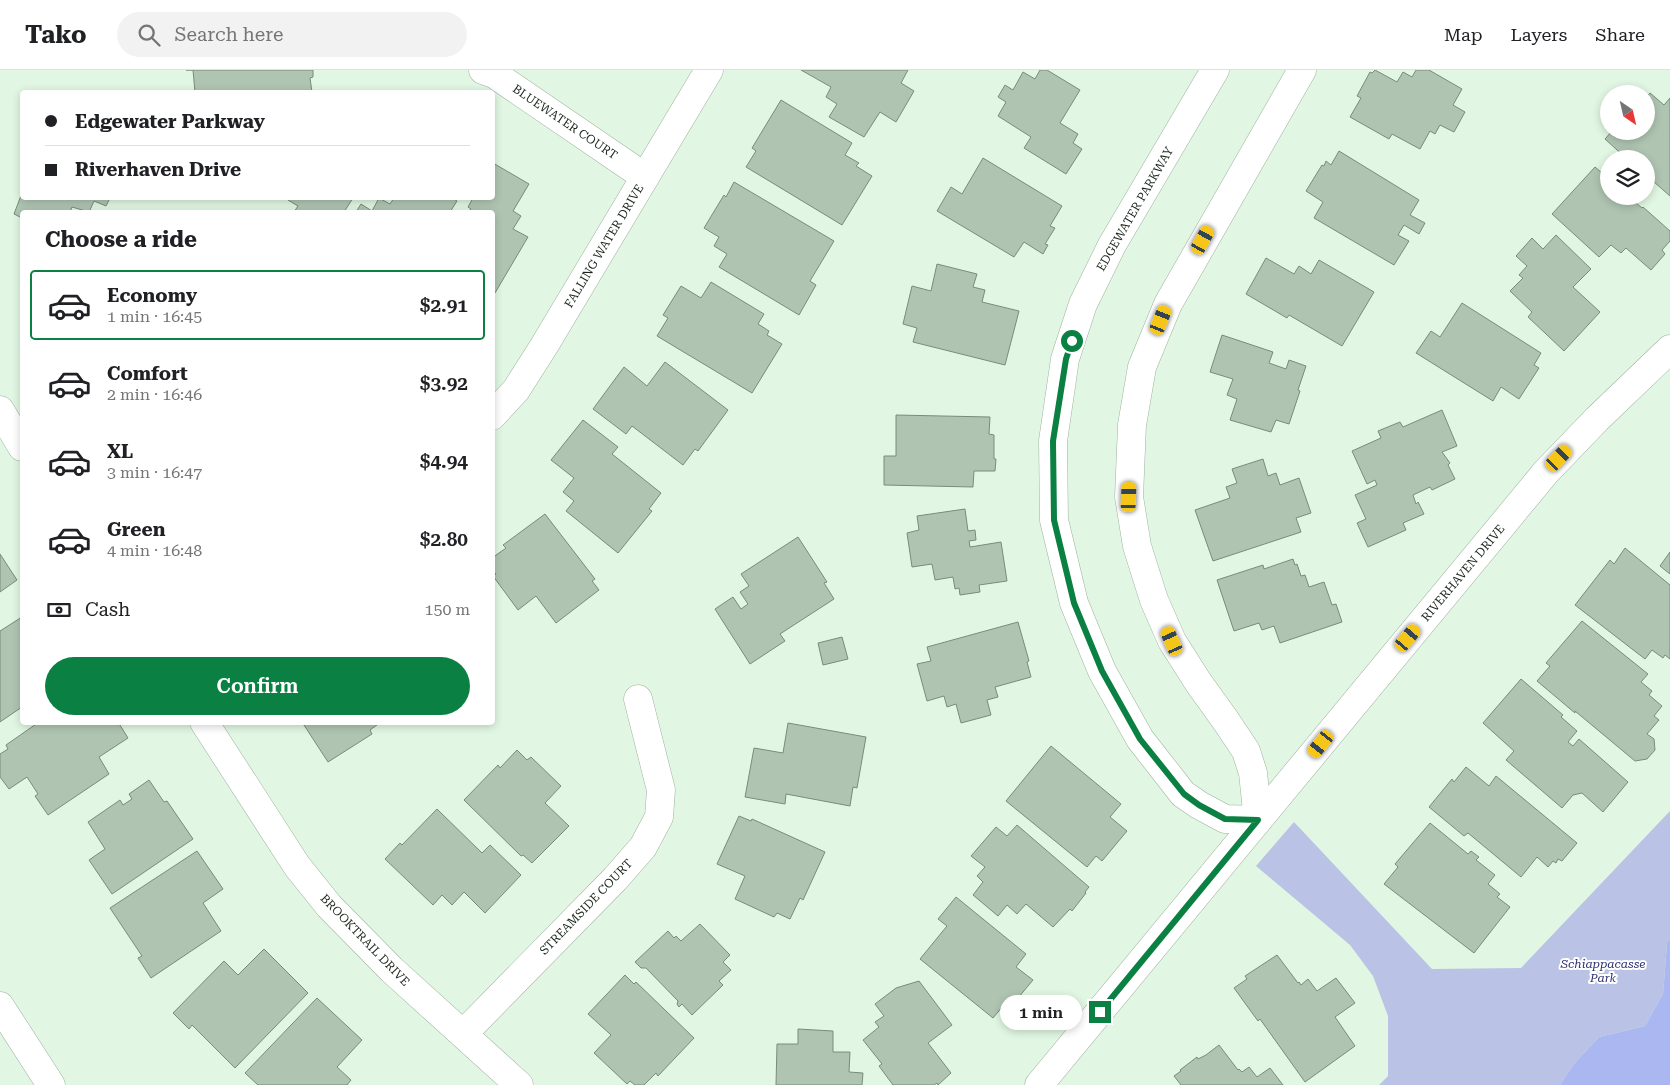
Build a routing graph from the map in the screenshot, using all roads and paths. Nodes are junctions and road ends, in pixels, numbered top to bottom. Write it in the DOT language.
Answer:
graph roads {
  1 [pos="483,70"];
  2 [pos="710,70"];
  3 [pos="1216,70"];
  4 [pos="1302,70"];
  5 [pos="645,177"];
  6 [pos="1670,349"];
  7 [pos="0,410"];
  8 [pos="495,413"];
  9 [pos="20,444"];
  10 [pos="638,699"];
  11 [pos="206,725"];
  12 [pos="1258,820"];
  13 [pos="0,1006"];
  14 [pos="463,1034"];
  15 [pos="51,1085"];
  16 [pos="519,1085"];
  17 [pos="1039,1085"];
  1 -- 5 [label="street, BLUEWATER COURT"];
  2 -- 5 [label="street, FALLING WATER DRIVE"];
  3 -- 12 [label="street, EDGEWATER PARKWAY"];
  4 -- 12 [label="street"];
  5 -- 8 [label="street, FALLING WATER DRIVE"];
  6 -- 12 [label="street, RIVERHAVEN DRIVE"];
  7 -- 9 [label="street"];
  10 -- 14 [label="street, STREAMSIDE COURT"];
  11 -- 14 [label="street, BROOKTRAIL DRIVE"];
  12 -- 17 [label="street, RIVERHAVEN DRIVE"];
  13 -- 15 [label="street"];
  14 -- 16 [label="street, BROOKTRAIL DRIVE"];
}
